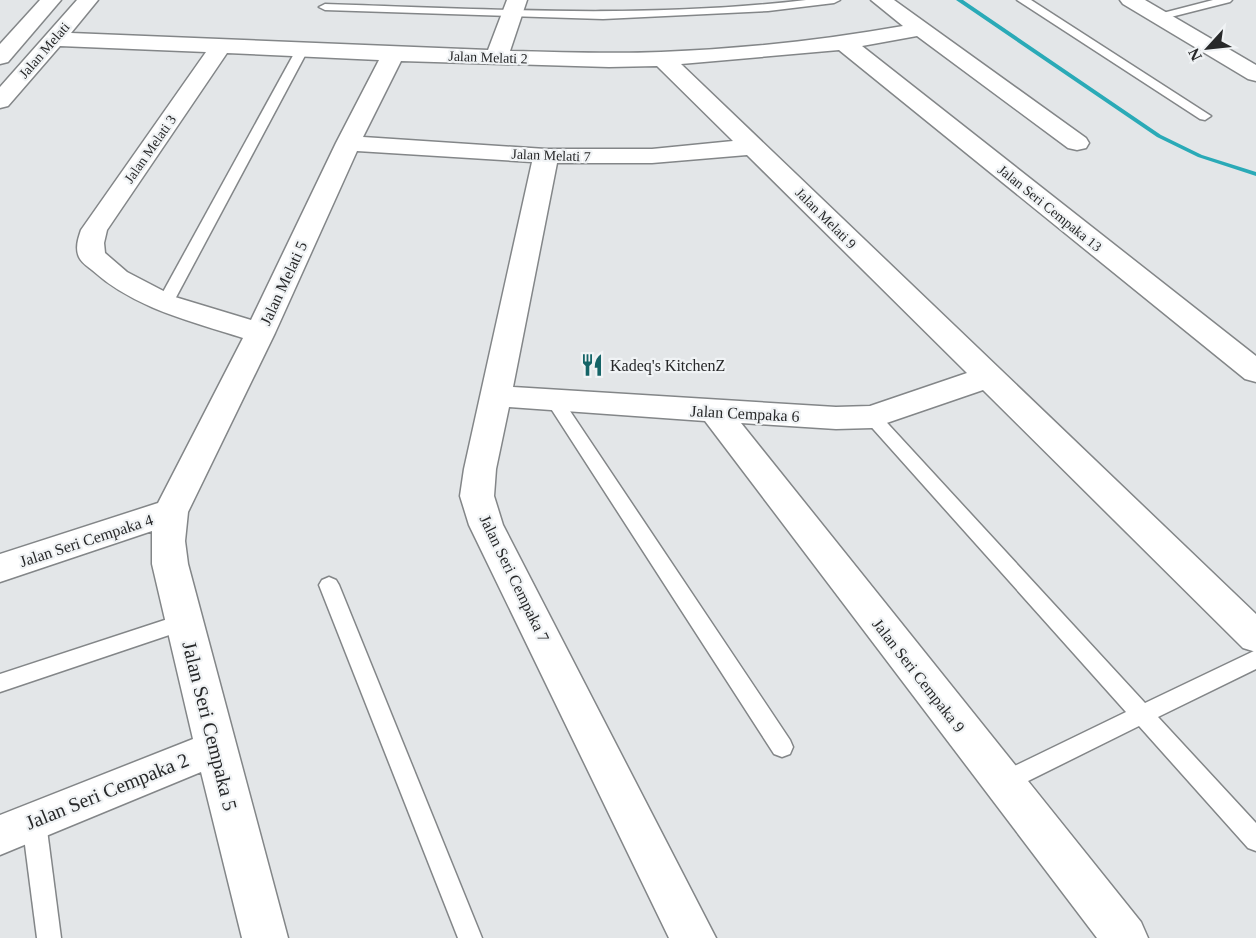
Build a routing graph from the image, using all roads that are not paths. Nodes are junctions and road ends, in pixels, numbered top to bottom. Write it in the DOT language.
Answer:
graph roads {
  1 [pos="834,0"];
  2 [pos="881,0"];
  3 [pos="1023,0"];
  4 [pos="1130,0"];
  5 [pos="1226,0"];
  6 [pos="48,4"];
  7 [pos="84,4"];
  8 [pos="325,7"];
  9 [pos="515,7"];
  10 [pos="1159,17"];
  11 [pos="920,28"];
  12 [pos="54,39"];
  13 [pos="844,43"];
  14 [pos="222,46"];
  15 [pos="302,50"];
  16 [pos="1256,50"];
  17 [pos="393,54"];
  18 [pos="0,57"];
  19 [pos="497,57"];
  20 [pos="1228,57"];
  21 [pos="663,59"];
  22 [pos="1256,74"];
  23 [pos="0,100"];
  24 [pos="1205,116"];
  25 [pos="348,143"];
  26 [pos="1077,143"];
  27 [pos="754,147"];
  28 [pos="546,156"];
  29 [pos="165,303"];
  30 [pos="260,333"];
  31 [pos="1256,372"];
  32 [pos="988,377"];
  33 [pos="496,396"];
  34 [pos="554,400"];
  35 [pos="714,411"];
  36 [pos="872,417"];
  37 [pos="171,512"];
  38 [pos="0,568"];
  39 [pos="329,585"];
  40 [pos="183,622"];
  41 [pos="1256,637"];
  42 [pos="1256,658"];
  43 [pos="0,683"];
  44 [pos="1141,713"];
  45 [pos="782,747"];
  46 [pos="214,748"];
  47 [pos="1004,782"];
  48 [pos="17,828"];
  49 [pos="1256,840"];
  50 [pos="49,938"];
  51 [pos="266,938"];
  52 [pos="470,938"];
  53 [pos="693,938"];
  54 [pos="1125,938"];
  1 -- 9 [label="lane"];
  2 -- 11 [label="street"];
  3 -- 24 [label="lane"];
  4 -- 10 [label="street"];
  5 -- 10 [label="lane"];
  6 -- 7 [label="street"];
  6 -- 18 [label="street"];
  7 -- 12 [label="street, Jalan Melati"];
  8 -- 9 [label="lane"];
  9 -- 19 [label="street"];
  10 -- 20 [label="street"];
  11 -- 13 [label="street, Jalan Melati 2"];
  11 -- 26 [label="street"];
  12 -- 14 [label="street, Jalan Melati 2"];
  12 -- 23 [label="street, Jalan Melati"];
  13 -- 21 [label="street, Jalan Melati 2"];
  13 -- 31 [label="street, Jalan Seri Cempaka 13"];
  14 -- 15 [label="street, Jalan Melati 2"];
  14 -- 29 [label="street, Jalan Melati 3"];
  15 -- 17 [label="street, Jalan Melati 2"];
  15 -- 29 [label="lane"];
  16 -- 20 [label="street"];
  17 -- 19 [label="street, Jalan Melati 2"];
  17 -- 25 [label="street, Jalan Melati 5"];
  19 -- 21 [label="street, Jalan Melati 2"];
  20 -- 22 [label="street"];
  21 -- 27 [label="street, Jalan Melati 9"];
  25 -- 28 [label="street, Jalan Melati 7"];
  25 -- 30 [label="street, Jalan Melati 5"];
  27 -- 28 [label="street, Jalan Melati 7"];
  27 -- 32 [label="street, Jalan Melati 9"];
  28 -- 33 [label="street, Jalan Seri Cempaka 7"];
  29 -- 30 [label="street"];
  30 -- 37 [label="street, Jalan Melati 5"];
  32 -- 36 [label="street, Jalan Cempaka 6"];
  32 -- 41 [label="street, Jalan Melati 9"];
  33 -- 34 [label="street, Jalan Cempaka 6"];
  33 -- 53 [label="street, Jalan Seri Cempaka 7"];
  34 -- 35 [label="street, Jalan Cempaka 6"];
  34 -- 45 [label="lane"];
  35 -- 36 [label="street, Jalan Cempaka 6"];
  35 -- 47 [label="street, Jalan Seri Cempaka 9"];
  36 -- 44 [label="lane"];
  37 -- 38 [label="street, Jalan Seri Cempaka 4"];
  37 -- 40 [label="street, Jalan Seri Cempaka 5"];
  39 -- 52 [label="lane"];
  40 -- 43 [label="lane"];
  40 -- 46 [label="street, Jalan Seri Cempaka 5"];
  42 -- 44 [label="lane"];
  44 -- 47 [label="lane"];
  44 -- 49 [label="lane"];
  46 -- 48 [label="street, Jalan Seri Cempaka 2"];
  46 -- 51 [label="street, Jalan Seri Cempaka 5"];
  47 -- 54 [label="street, Jalan Seri Cempaka 9"];
  48 -- 50 [label="lane"];
}
